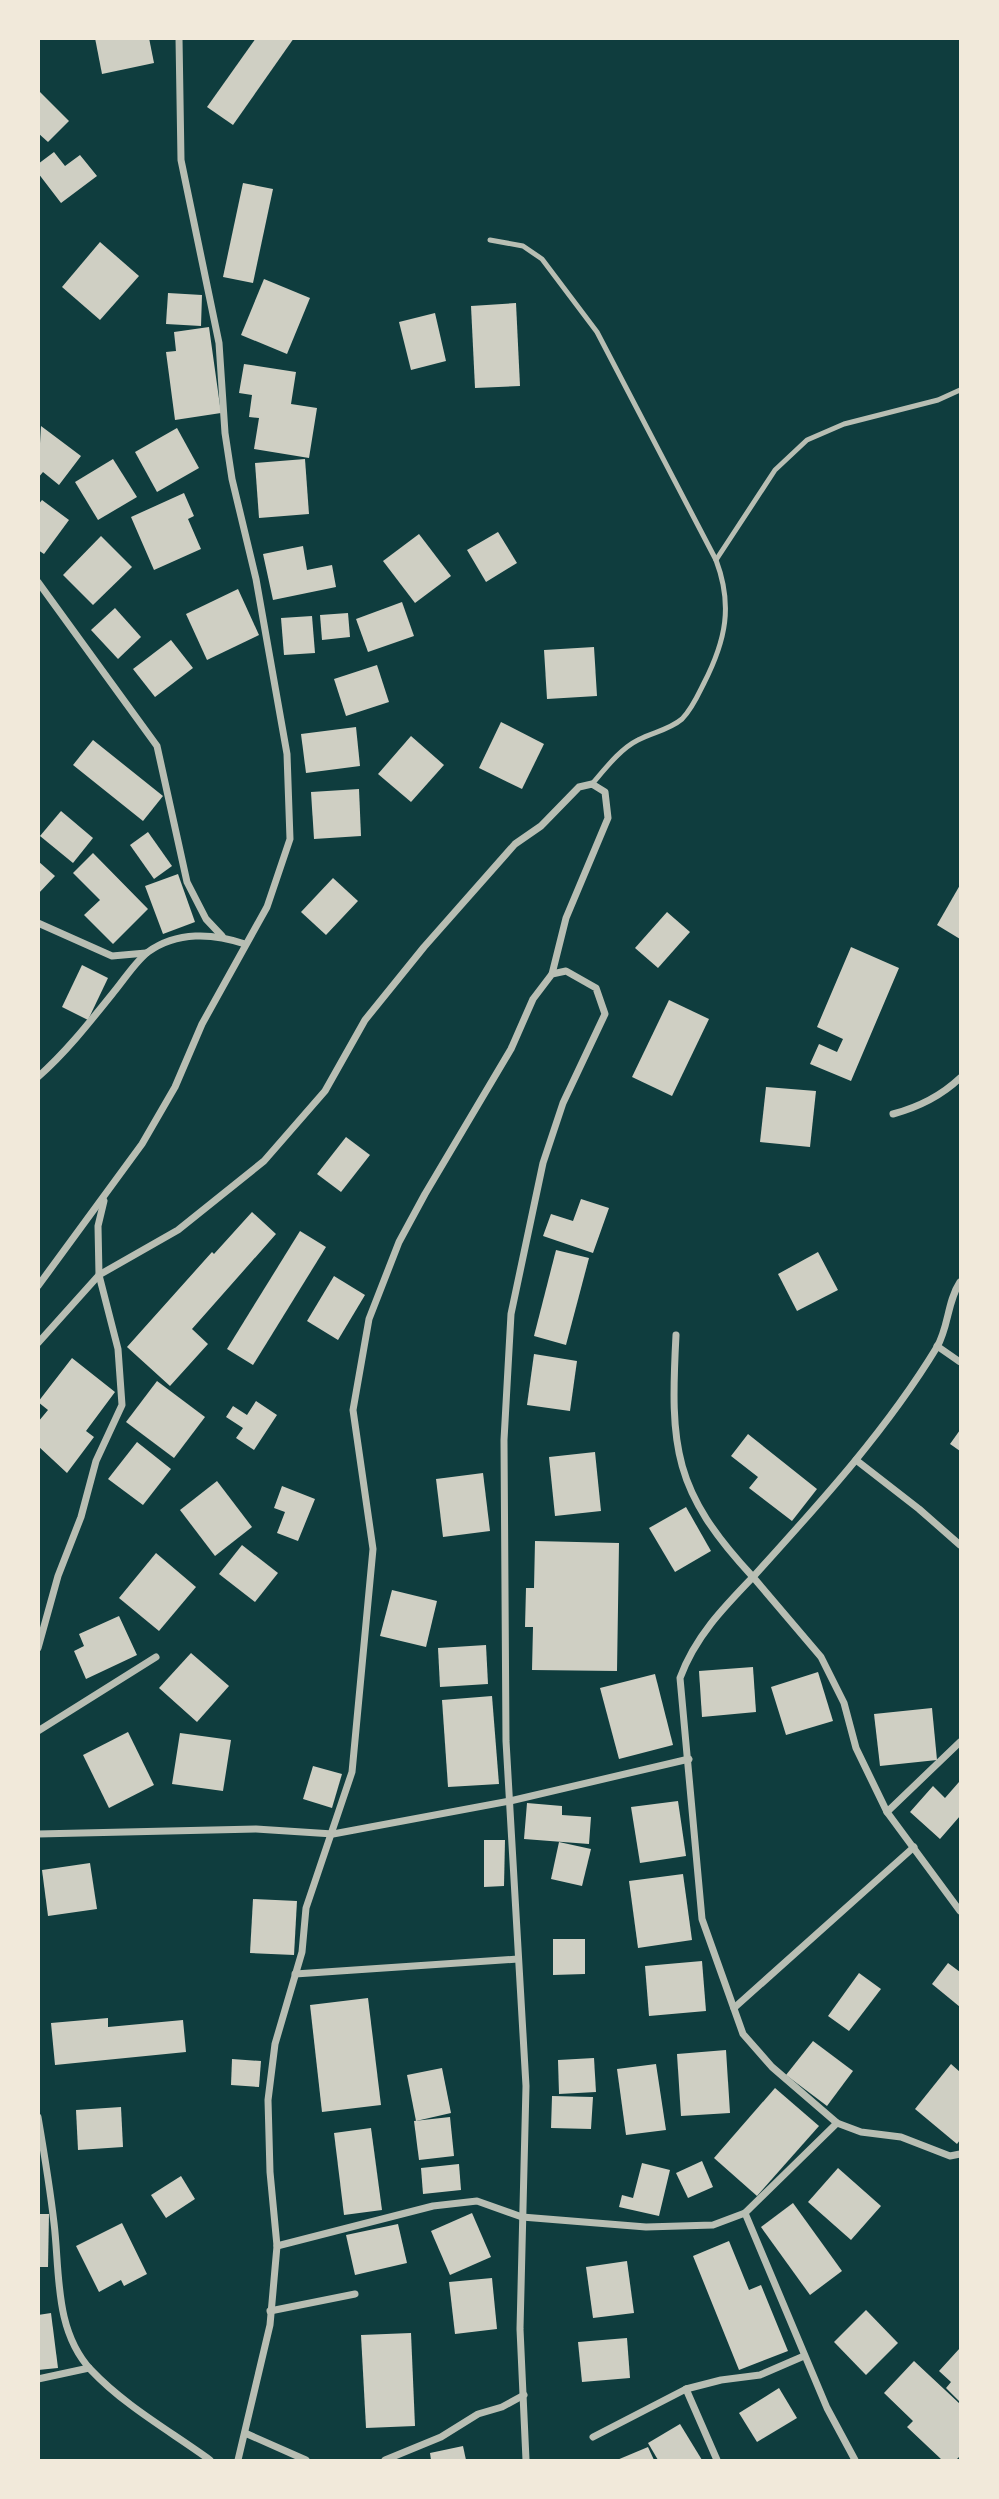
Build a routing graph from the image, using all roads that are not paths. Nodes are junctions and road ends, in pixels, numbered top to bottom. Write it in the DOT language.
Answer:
graph roads {
  1 [pos="179,38"];
  2 [pos="489,240"];
  3 [pos="961,390"];
  4 [pos="716,560"];
  5 [pos="38,582"];
  6 [pos="592,784"];
  7 [pos="38,923"];
  8 [pos="222,936"];
  9 [pos="245,944"];
  10 [pos="146,953"];
  11 [pos="552,974"];
  12 [pos="38,1077"];
  13 [pos="961,1078"];
  14 [pos="893,1114"];
  15 [pos="105,1198"];
  16 [pos="99,1275"];
  17 [pos="961,1282"];
  18 [pos="38,1286"];
  19 [pos="676,1335"];
  20 [pos="38,1343"];
  21 [pos="937,1346"];
  22 [pos="961,1362"];
  23 [pos="856,1460"];
  24 [pos="961,1545"];
  25 [pos="753,1577"];
  26 [pos="38,1648"];
  27 [pos="156,1657"];
  28 [pos="38,1731"];
  29 [pos="961,1742"];
  30 [pos="689,1759"];
  31 [pos="510,1801"];
  32 [pos="887,1812"];
  33 [pos="38,1834"];
  34 [pos="333,1834"];
  35 [pos="914,1847"];
  36 [pos="961,1911"];
  37 [pos="518,1959"];
  38 [pos="295,1974"];
  39 [pos="734,2008"];
  40 [pos="38,2117"];
  41 [pos="837,2123"];
  42 [pos="961,2154"];
  43 [pos="745,2213"];
  44 [pos="522,2217"];
  45 [pos="277,2246"];
  46 [pos="355,2294"];
  47 [pos="270,2311"];
  48 [pos="804,2356"];
  49 [pos="89,2368"];
  50 [pos="38,2379"];
  51 [pos="686,2389"];
  52 [pos="524,2395"];
  53 [pos="245,2433"];
  54 [pos="593,2437"];
  55 [pos="210,2460"];
  56 [pos="238,2460"];
  57 [pos="306,2460"];
  58 [pos="385,2460"];
  59 [pos="527,2460"];
  60 [pos="717,2460"];
  61 [pos="855,2460"];
  1 -- 9 [label="street"];
  2 -- 4 [label="lane"];
  3 -- 4 [label="lane"];
  4 -- 6 [label="lane"];
  5 -- 8 [label="street"];
  6 -- 11 [label="street"];
  6 -- 16 [label="street"];
  7 -- 10 [label="street"];
  8 -- 9 [label="street"];
  8 -- 10 [label="street"];
  9 -- 15 [label="street"];
  10 -- 12 [label="street"];
  11 -- 31 [label="street"];
  11 -- 34 [label="street"];
  13 -- 14 [label="street"];
  15 -- 16 [label="street"];
  15 -- 18 [label="street"];
  16 -- 20 [label="street"];
  16 -- 26 [label="street"];
  17 -- 21 [label="street"];
  19 -- 25 [label="street"];
  21 -- 22 [label="street"];
  21 -- 23 [label="street"];
  23 -- 24 [label="street"];
  23 -- 25 [label="street"];
  25 -- 30 [label="street"];
  25 -- 32 [label="street"];
  27 -- 28 [label="street"];
  29 -- 32 [label="street"];
  30 -- 31 [label="street"];
  30 -- 39 [label="street"];
  31 -- 34 [label="street"];
  31 -- 37 [label="street"];
  32 -- 35 [label="street"];
  33 -- 34 [label="street"];
  34 -- 38 [label="street"];
  35 -- 36 [label="street"];
  35 -- 39 [label="street"];
  37 -- 38 [label="street"];
  37 -- 44 [label="street"];
  38 -- 45 [label="street"];
  39 -- 41 [label="street"];
  40 -- 49 [label="street"];
  41 -- 42 [label="street"];
  41 -- 43 [label="street"];
  43 -- 44 [label="street"];
  43 -- 48 [label="street"];
  44 -- 45 [label="street"];
  44 -- 52 [label="street"];
  45 -- 47 [label="street"];
  46 -- 47 [label="street"];
  47 -- 53 [label="street"];
  48 -- 51 [label="street"];
  48 -- 61 [label="street"];
  49 -- 50 [label="street"];
  49 -- 55 [label="street"];
  51 -- 54 [label="street"];
  51 -- 60 [label="street"];
  52 -- 58 [label="street"];
  52 -- 59 [label="street"];
  53 -- 56 [label="street"];
  53 -- 57 [label="street"];
}
